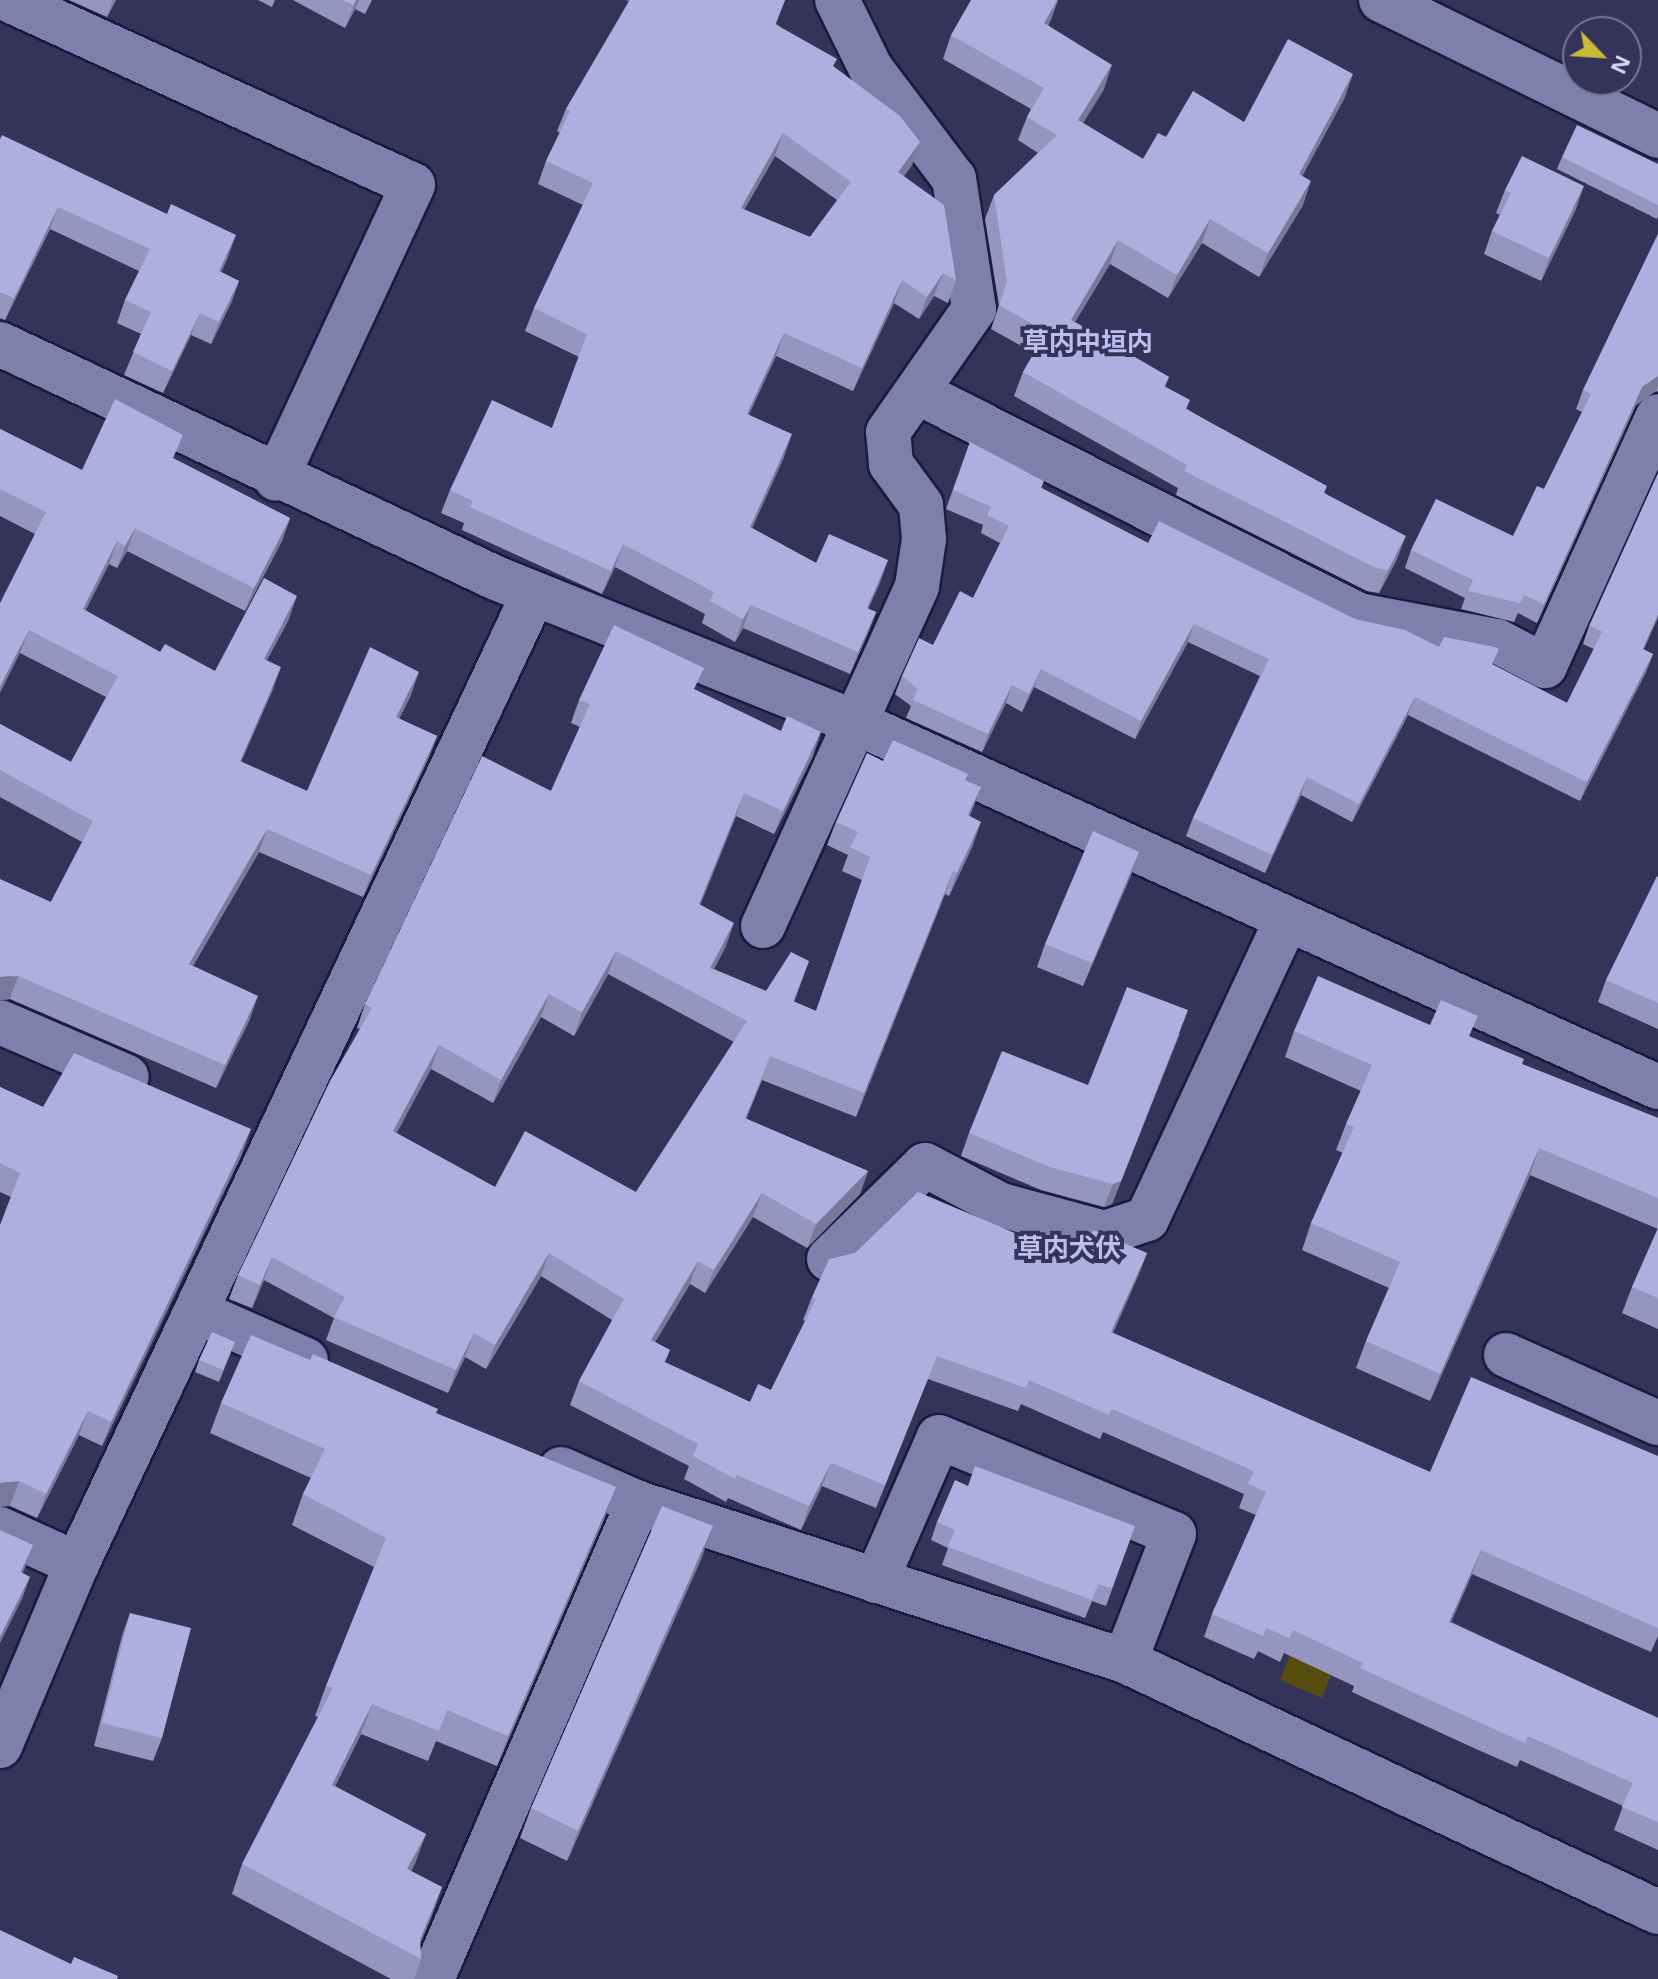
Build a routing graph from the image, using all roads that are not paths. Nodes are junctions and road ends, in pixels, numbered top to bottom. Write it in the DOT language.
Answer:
graph roads {
  1 [pos="9,0"];
  2 [pos="837,0"];
  3 [pos="1381,0"];
  4 [pos="1658,136"];
  5 [pos="0,344"];
  6 [pos="919,393"];
  7 [pos="1658,416"];
  8 [pos="276,479"];
  9 [pos="533,595"];
  10 [pos="857,723"];
  11 [pos="1287,919"];
  12 [pos="763,926"];
  13 [pos="0,1022"];
  14 [pos="1658,1087"];
  15 [pos="160,1091"];
  16 [pos="233,1122"];
  17 [pos="276,1141"];
  18 [pos="829,1259"];
  19 [pos="197,1312"];
  20 [pos="1506,1355"];
  21 [pos="339,1374"];
  22 [pos="1658,1423"];
  23 [pos="524,1453"];
  24 [pos="638,1503"];
  25 [pos="0,1529"];
  26 [pos="77,1564"];
  27 [pos="876,1581"];
  28 [pos="1125,1661"];
  29 [pos="0,1746"];
  30 [pos="1658,1912"];
  31 [pos="432,1979"];
  1 -- 8 [label="street"];
  2 -- 6 [label="street"];
  3 -- 4 [label="street"];
  5 -- 8 [label="street"];
  6 -- 7 [label="street"];
  6 -- 10 [label="street"];
  8 -- 9 [label="street"];
  9 -- 10 [label="street"];
  9 -- 17 [label="street"];
  10 -- 11 [label="street"];
  10 -- 12 [label="street"];
  11 -- 14 [label="street"];
  11 -- 18 [label="street"];
  13 -- 15 [label="street"];
  16 -- 17 [label="street"];
  17 -- 19 [label="street"];
  19 -- 21 [label="street"];
  19 -- 26 [label="street"];
  20 -- 22 [label="street"];
  23 -- 24 [label="street"];
  24 -- 27 [label="street"];
  24 -- 31 [label="street"];
  25 -- 26 [label="street"];
  26 -- 29 [label="street"];
  27 -- 28 [label="street"];
  27 -- 28 [label="street"];
  28 -- 30 [label="street"];
}
